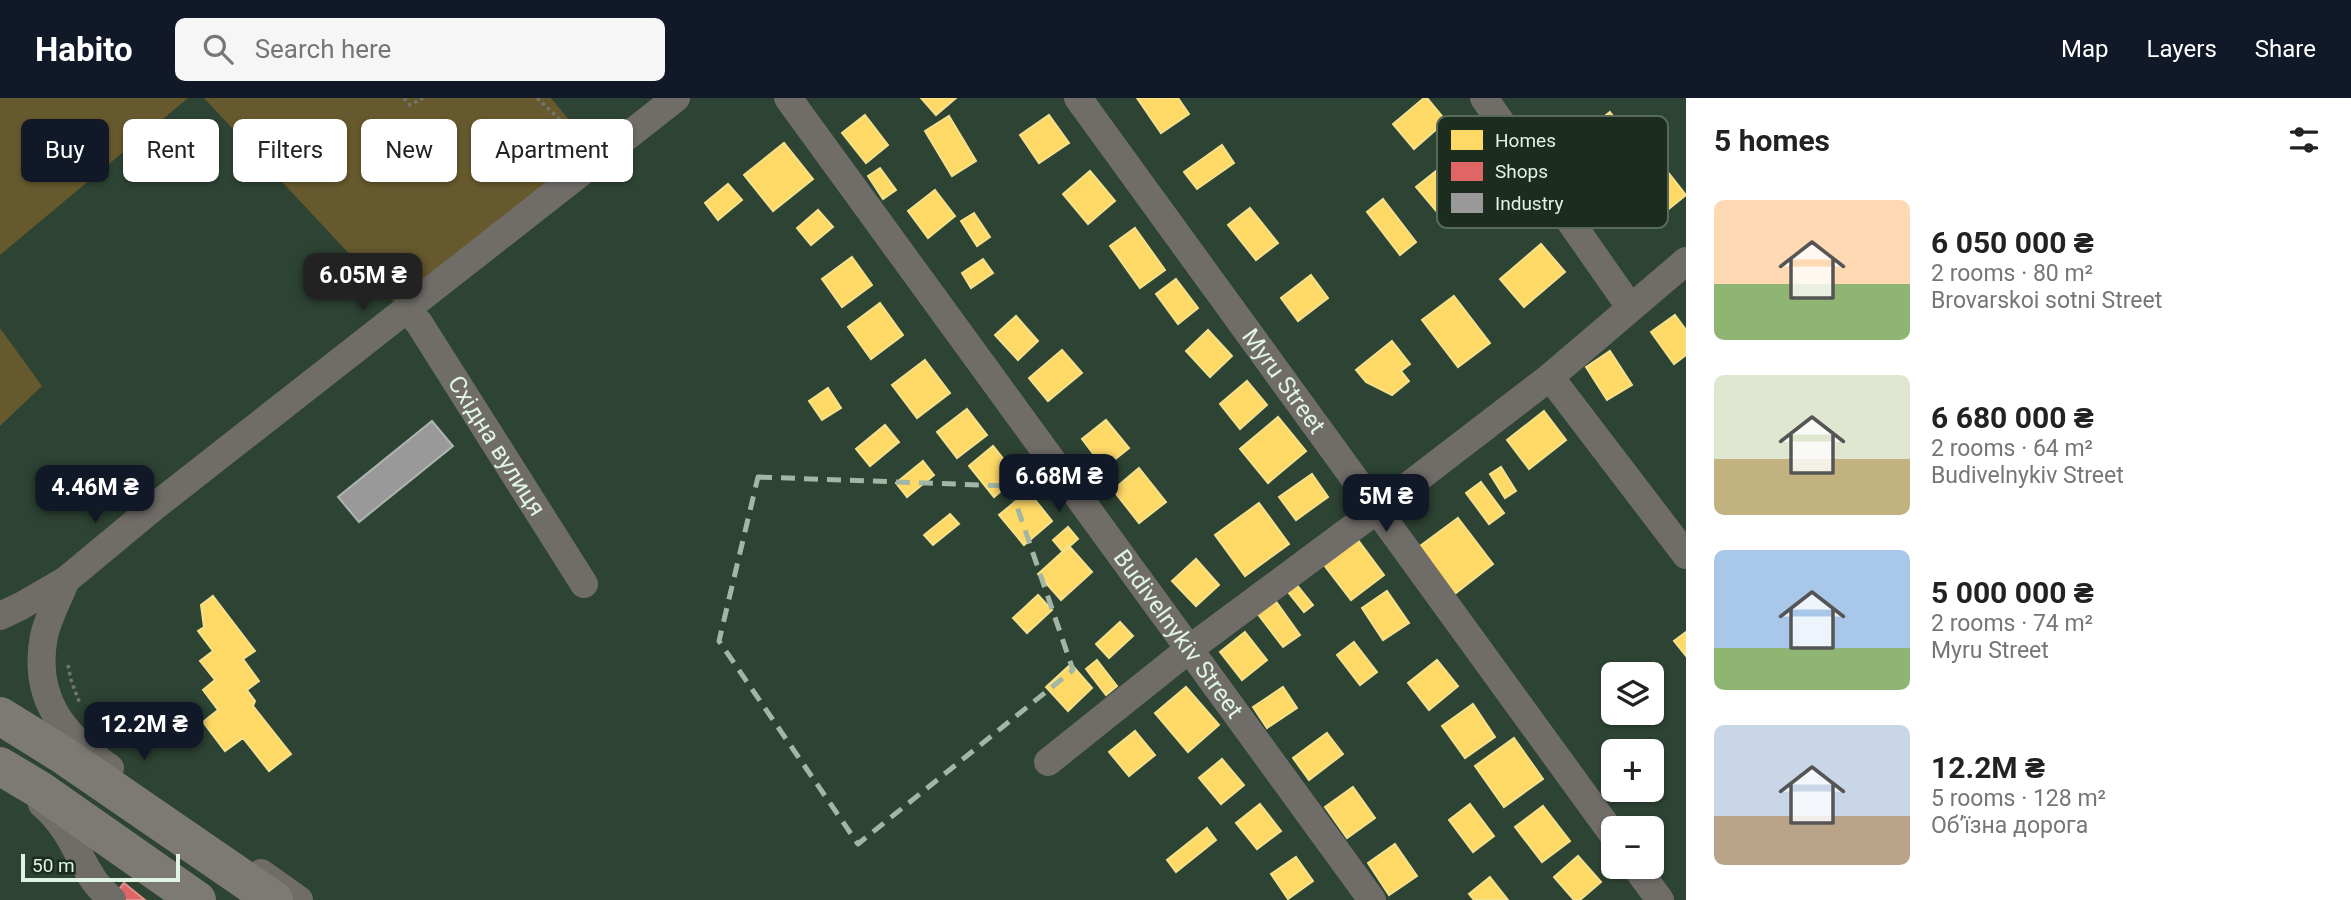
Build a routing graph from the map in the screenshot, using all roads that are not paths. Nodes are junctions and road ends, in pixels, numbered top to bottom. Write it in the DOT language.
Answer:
graph roads {
  1 [pos="676,98"];
  2 [pos="788,98"];
  3 [pos="1078,98"];
  4 [pos="1484,98"];
  5 [pos="1497,116"];
  6 [pos="1575,228"];
  7 [pos="1686,261"];
  8 [pos="1630,307"];
  9 [pos="407,310"];
  10 [pos="1550,377"];
  11 [pos="1378,509"];
  12 [pos="1686,555"];
  13 [pos="66,580"];
  14 [pos="584,584"];
  15 [pos="0,616"];
  16 [pos="1188,650"];
  17 [pos="0,716"];
  18 [pos="1048,762"];
  19 [pos="0,767"];
  20 [pos="0,783"];
  21 [pos="57,817"];
  22 [pos="1601,818"];
  23 [pos="112,840"];
  24 [pos="1645,879"];
  25 [pos="112,900"];
  26 [pos="197,900"];
  27 [pos="274,900"];
  28 [pos="299,900"];
  29 [pos="1372,900"];
  30 [pos="1660,900"];
  1 -- 9 [label="street"];
  2 -- 16 [label="street, Budivelnykiv Street"];
  3 -- 11 [label="street, Myru Street"];
  4 -- 5 [label="street"];
  6 -- 8 [label="street"];
  7 -- 8 [label="street"];
  8 -- 10 [label="street"];
  9 -- 13 [label="street"];
  9 -- 14 [label="street, Східна вулиця"];
  10 -- 11 [label="street"];
  10 -- 12 [label="street"];
  11 -- 16 [label="street"];
  11 -- 22 [label="street, Myru Street"];
  13 -- 15 [label="street"];
  13 -- 28 [label="street"];
  16 -- 18 [label="street"];
  16 -- 29 [label="street, Budivelnykiv Street"];
  17 -- 27 [label="highway"];
  19 -- 21 [label="street"];
  19 -- 23 [label="highway"];
  20 -- 21 [label="street"];
  21 -- 23 [label="street"];
  21 -- 25 [label="street"];
  23 -- 26 [label="highway"];
  24 -- 30 [label="street"];
}
